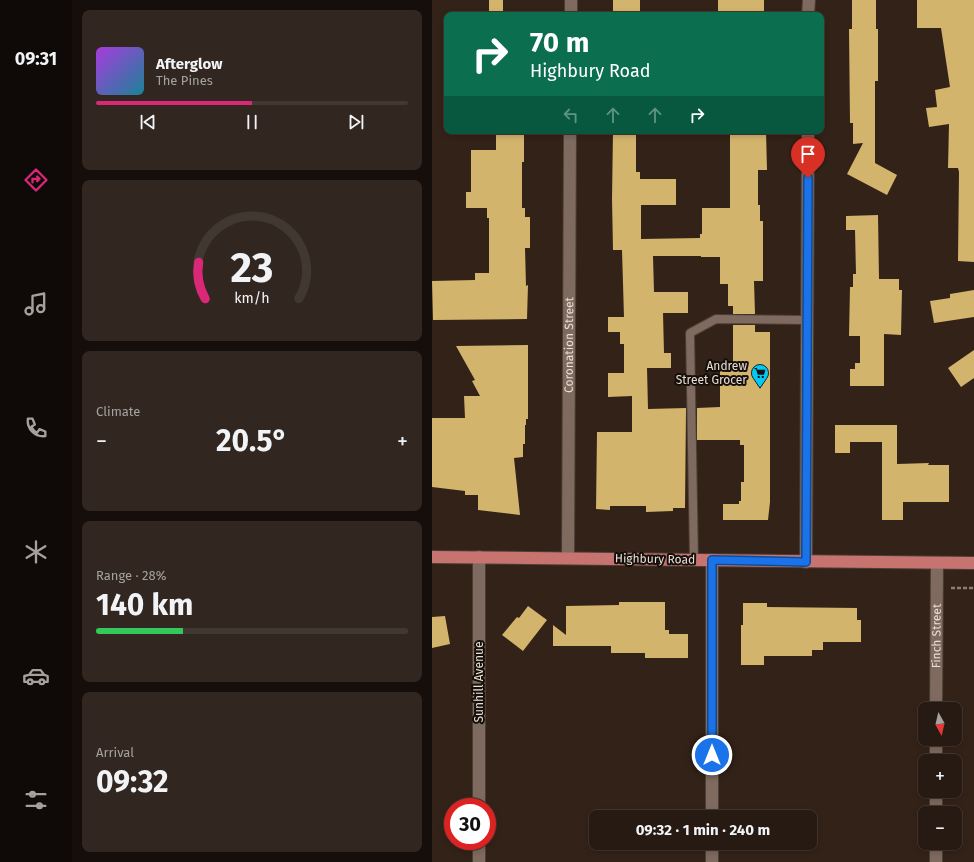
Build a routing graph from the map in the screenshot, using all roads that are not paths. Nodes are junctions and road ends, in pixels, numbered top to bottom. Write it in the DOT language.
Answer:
graph roads {
  1 [pos="571,0"];
  2 [pos="808,0"];
  3 [pos="571,12"];
  4 [pos="808,12"];
  5 [pos="570,134"];
  6 [pos="808,134"];
  7 [pos="807,320"];
  8 [pos="432,557"];
  9 [pos="480,557"];
  10 [pos="568,558"];
  11 [pos="694,560"];
  12 [pos="712,560"];
  13 [pos="806,562"];
  14 [pos="937,563"];
  15 [pos="974,563"];
  16 [pos="936,702"];
  17 [pos="479,798"];
  18 [pos="712,810"];
  19 [pos="479,850"];
  20 [pos="712,850"];
  21 [pos="936,850"];
  22 [pos="479,862"];
  23 [pos="712,862"];
  24 [pos="936,862"];
  1 -- 3 [label="street"];
  2 -- 4 [label="street"];
  5 -- 10 [label="street, Coronation Street"];
  6 -- 7 [label="street"];
  7 -- 11 [label="lane"];
  7 -- 13 [label="street"];
  8 -- 9 [label="main road, Highbury Road"];
  9 -- 10 [label="main road, Highbury Road"];
  9 -- 17 [label="street, Sunhill Avenue"];
  10 -- 11 [label="main road, Highbury Road"];
  11 -- 12 [label="main road, Highbury Road"];
  12 -- 13 [label="main road, Highbury Road"];
  12 -- 18 [label="street"];
  13 -- 14 [label="main road, Highbury Road"];
  14 -- 15 [label="main road, Highbury Road"];
  14 -- 16 [label="street, Finch Street"];
  19 -- 22 [label="street"];
  20 -- 23 [label="street"];
  21 -- 24 [label="street"];
}
